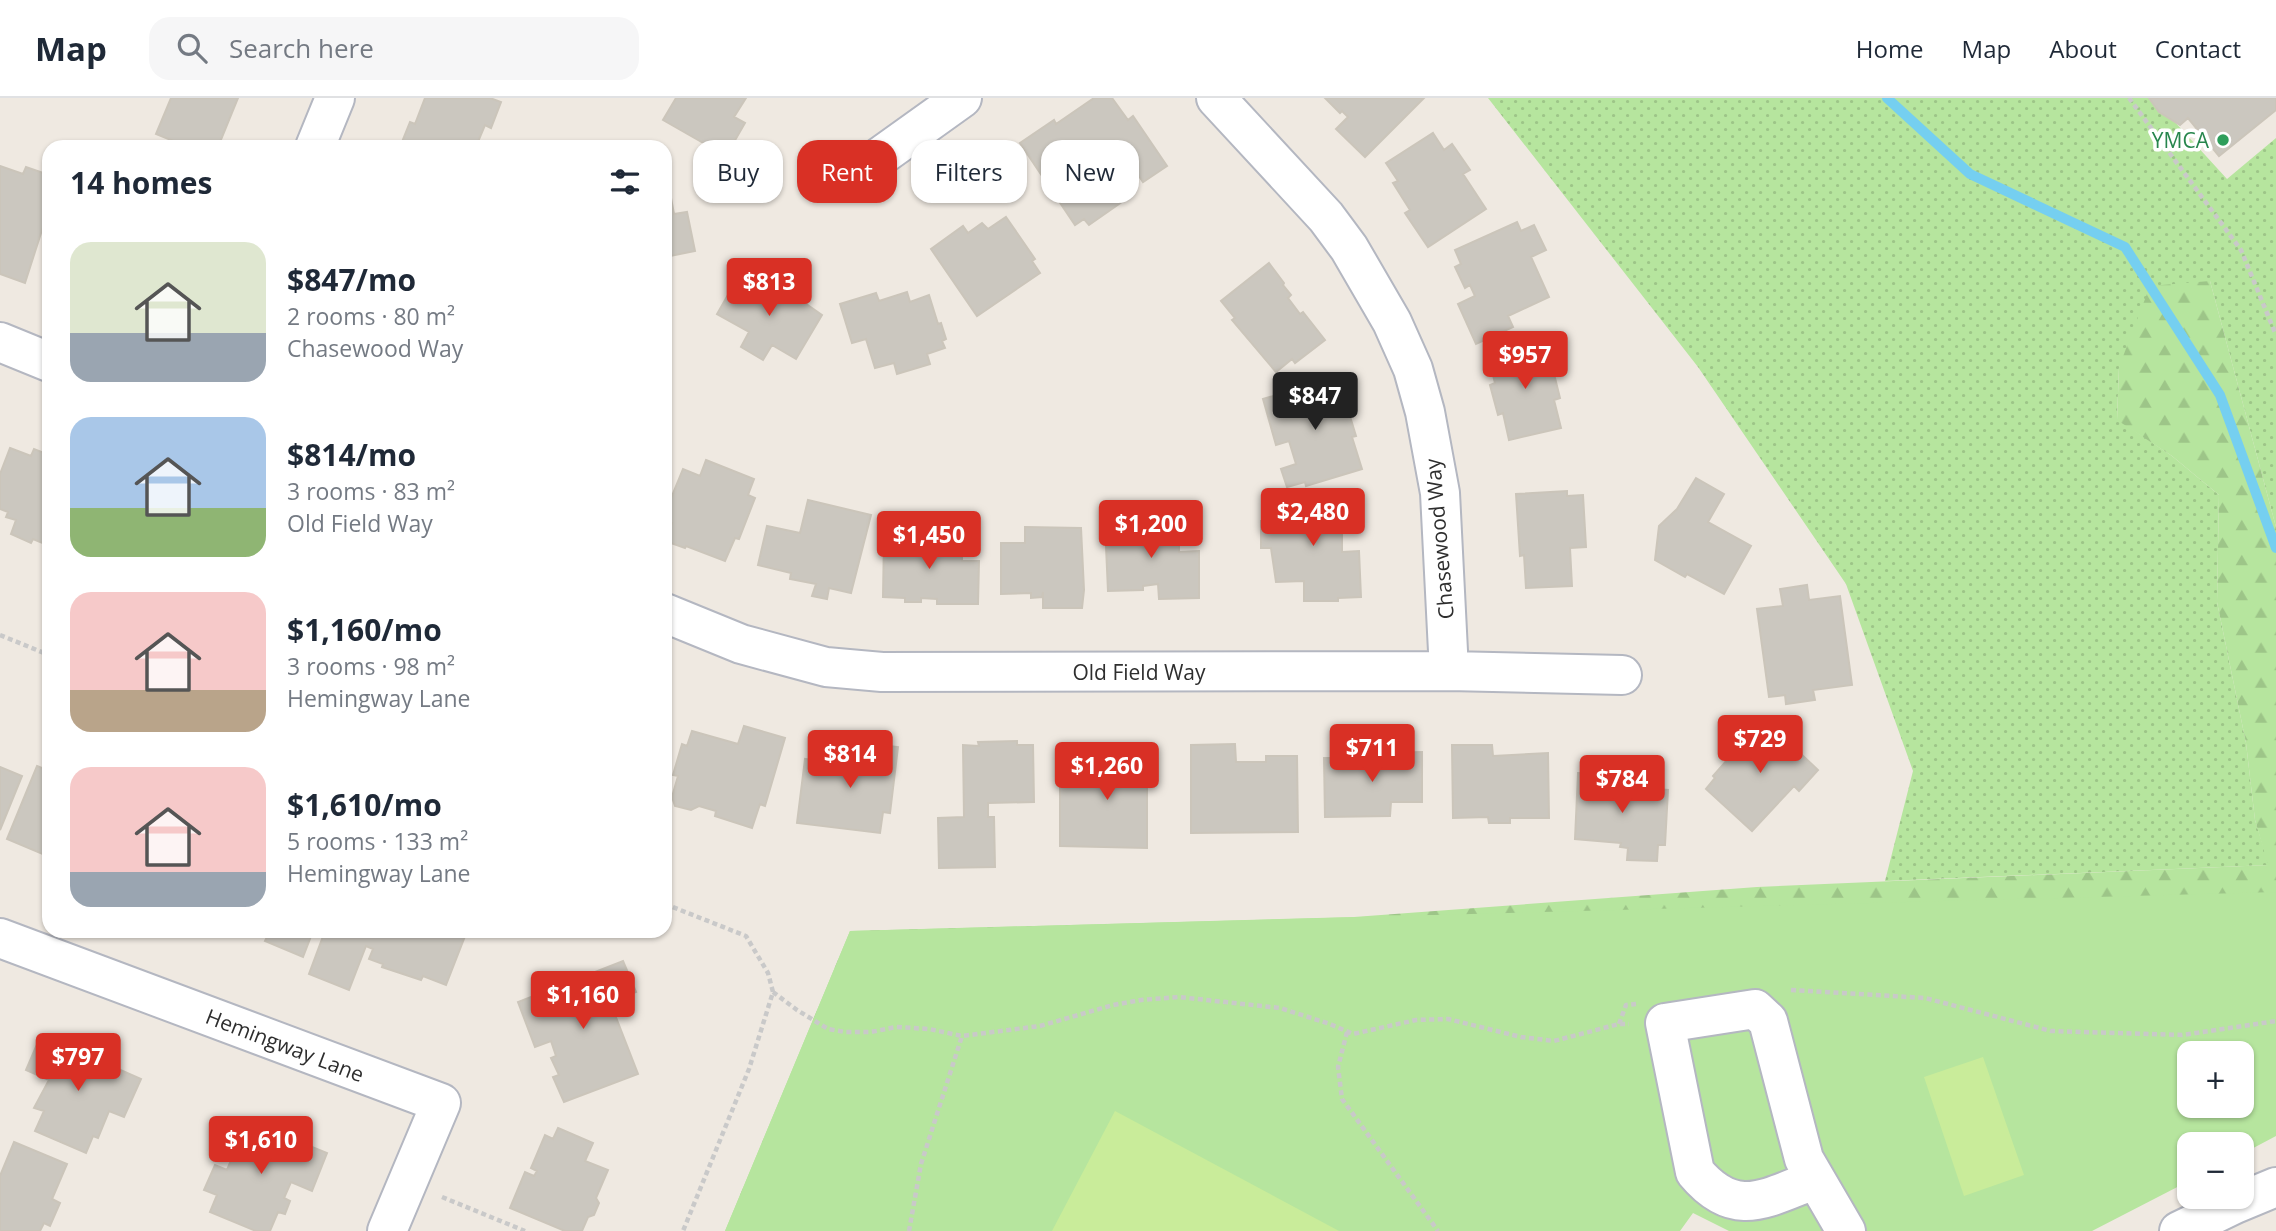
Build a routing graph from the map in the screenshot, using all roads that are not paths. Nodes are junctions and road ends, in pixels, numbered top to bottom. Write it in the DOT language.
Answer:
graph roads {
  1 [pos="335,98"];
  2 [pos="962,98"];
  3 [pos="1216,98"];
  4 [pos="318,140"];
  5 [pos="897,145"];
  6 [pos="0,342"];
  7 [pos="42,359"];
  8 [pos="672,616"];
  9 [pos="1449,671"];
  10 [pos="1622,675"];
  11 [pos="0,938"];
  12 [pos="1814,1180"];
  13 [pos="2276,1187"];
  14 [pos="387,1231"];
  15 [pos="1846,1231"];
  16 [pos="2179,1231"];
  1 -- 4 [label="street"];
  2 -- 5 [label="street"];
  3 -- 9 [label="street, Chasewood Way"];
  6 -- 7 [label="street"];
  8 -- 9 [label="street, Old Field Way"];
  9 -- 10 [label="street, Old Field Way"];
  11 -- 14 [label="street, Hemingway Lane"];
  12 -- 12 [label="street"];
  12 -- 15 [label="street"];
  13 -- 16 [label="street"];
}
